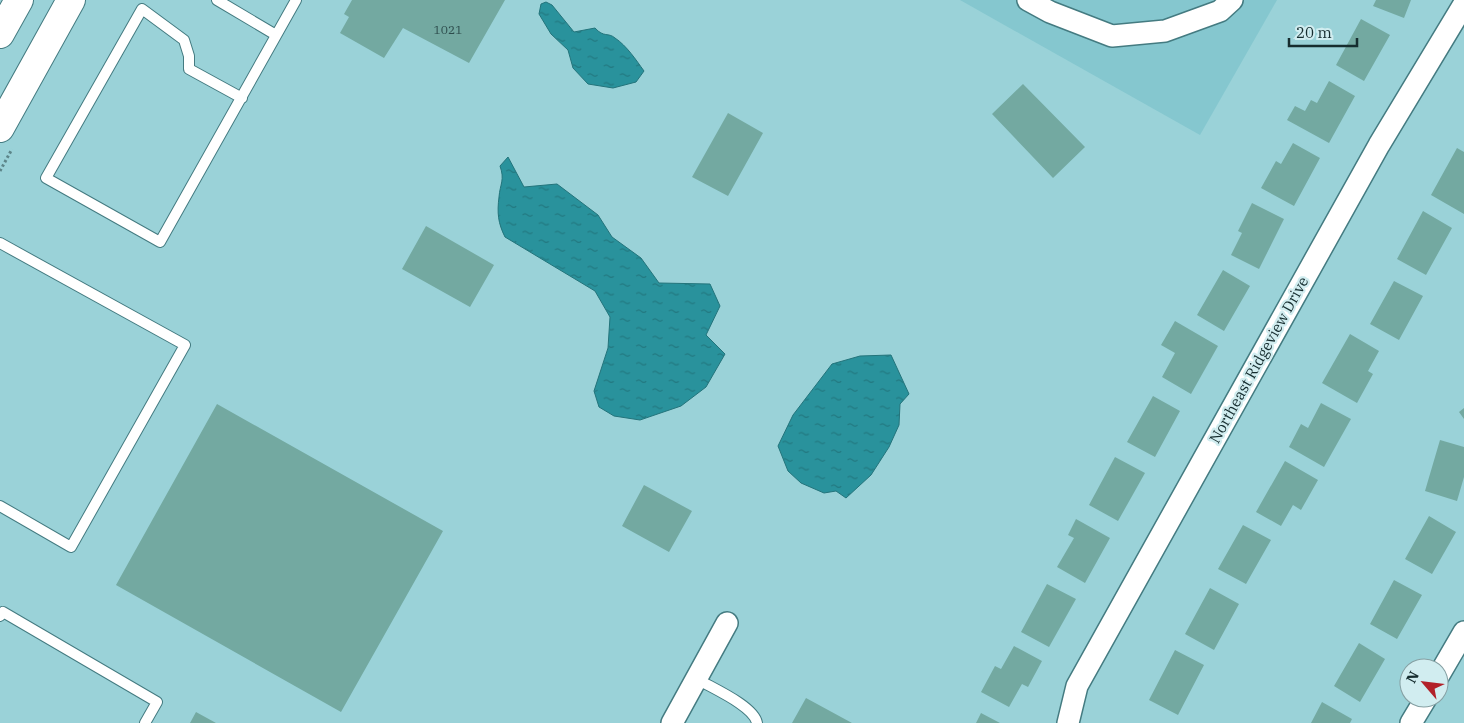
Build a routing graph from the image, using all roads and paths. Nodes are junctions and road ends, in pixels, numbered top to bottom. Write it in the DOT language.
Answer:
graph roads {
  1 [pos="20,0"];
  2 [pos="71,0"];
  3 [pos="217,0"];
  4 [pos="296,0"];
  5 [pos="1028,0"];
  6 [pos="1232,0"];
  7 [pos="1464,4"];
  8 [pos="0,34"];
  9 [pos="276,35"];
  10 [pos="242,98"];
  11 [pos="0,128"];
  12 [pos="0,243"];
  13 [pos="0,506"];
  14 [pos="0,616"];
  15 [pos="727,623"];
  16 [pos="1464,632"];
  17 [pos="1449,658"];
  18 [pos="697,679"];
  19 [pos="1420,708"];
  20 [pos="145,723"];
  21 [pos="672,723"];
  22 [pos="757,723"];
  23 [pos="1068,723"];
  24 [pos="1411,723"];
  1 -- 8 [label="main road"];
  2 -- 11 [label="main road"];
  3 -- 9 [label="lane"];
  4 -- 9 [label="lane"];
  5 -- 6 [label="street"];
  7 -- 23 [label="street, Northeast Ridgeview Drive"];
  9 -- 10 [label="lane"];
  10 -- 10 [label="lane"];
  12 -- 13 [label="lane"];
  14 -- 20 [label="lane"];
  15 -- 18 [label="street"];
  16 -- 17 [label="street"];
  18 -- 21 [label="street"];
  18 -- 22 [label="lane"];
  19 -- 24 [label="street"];
}
